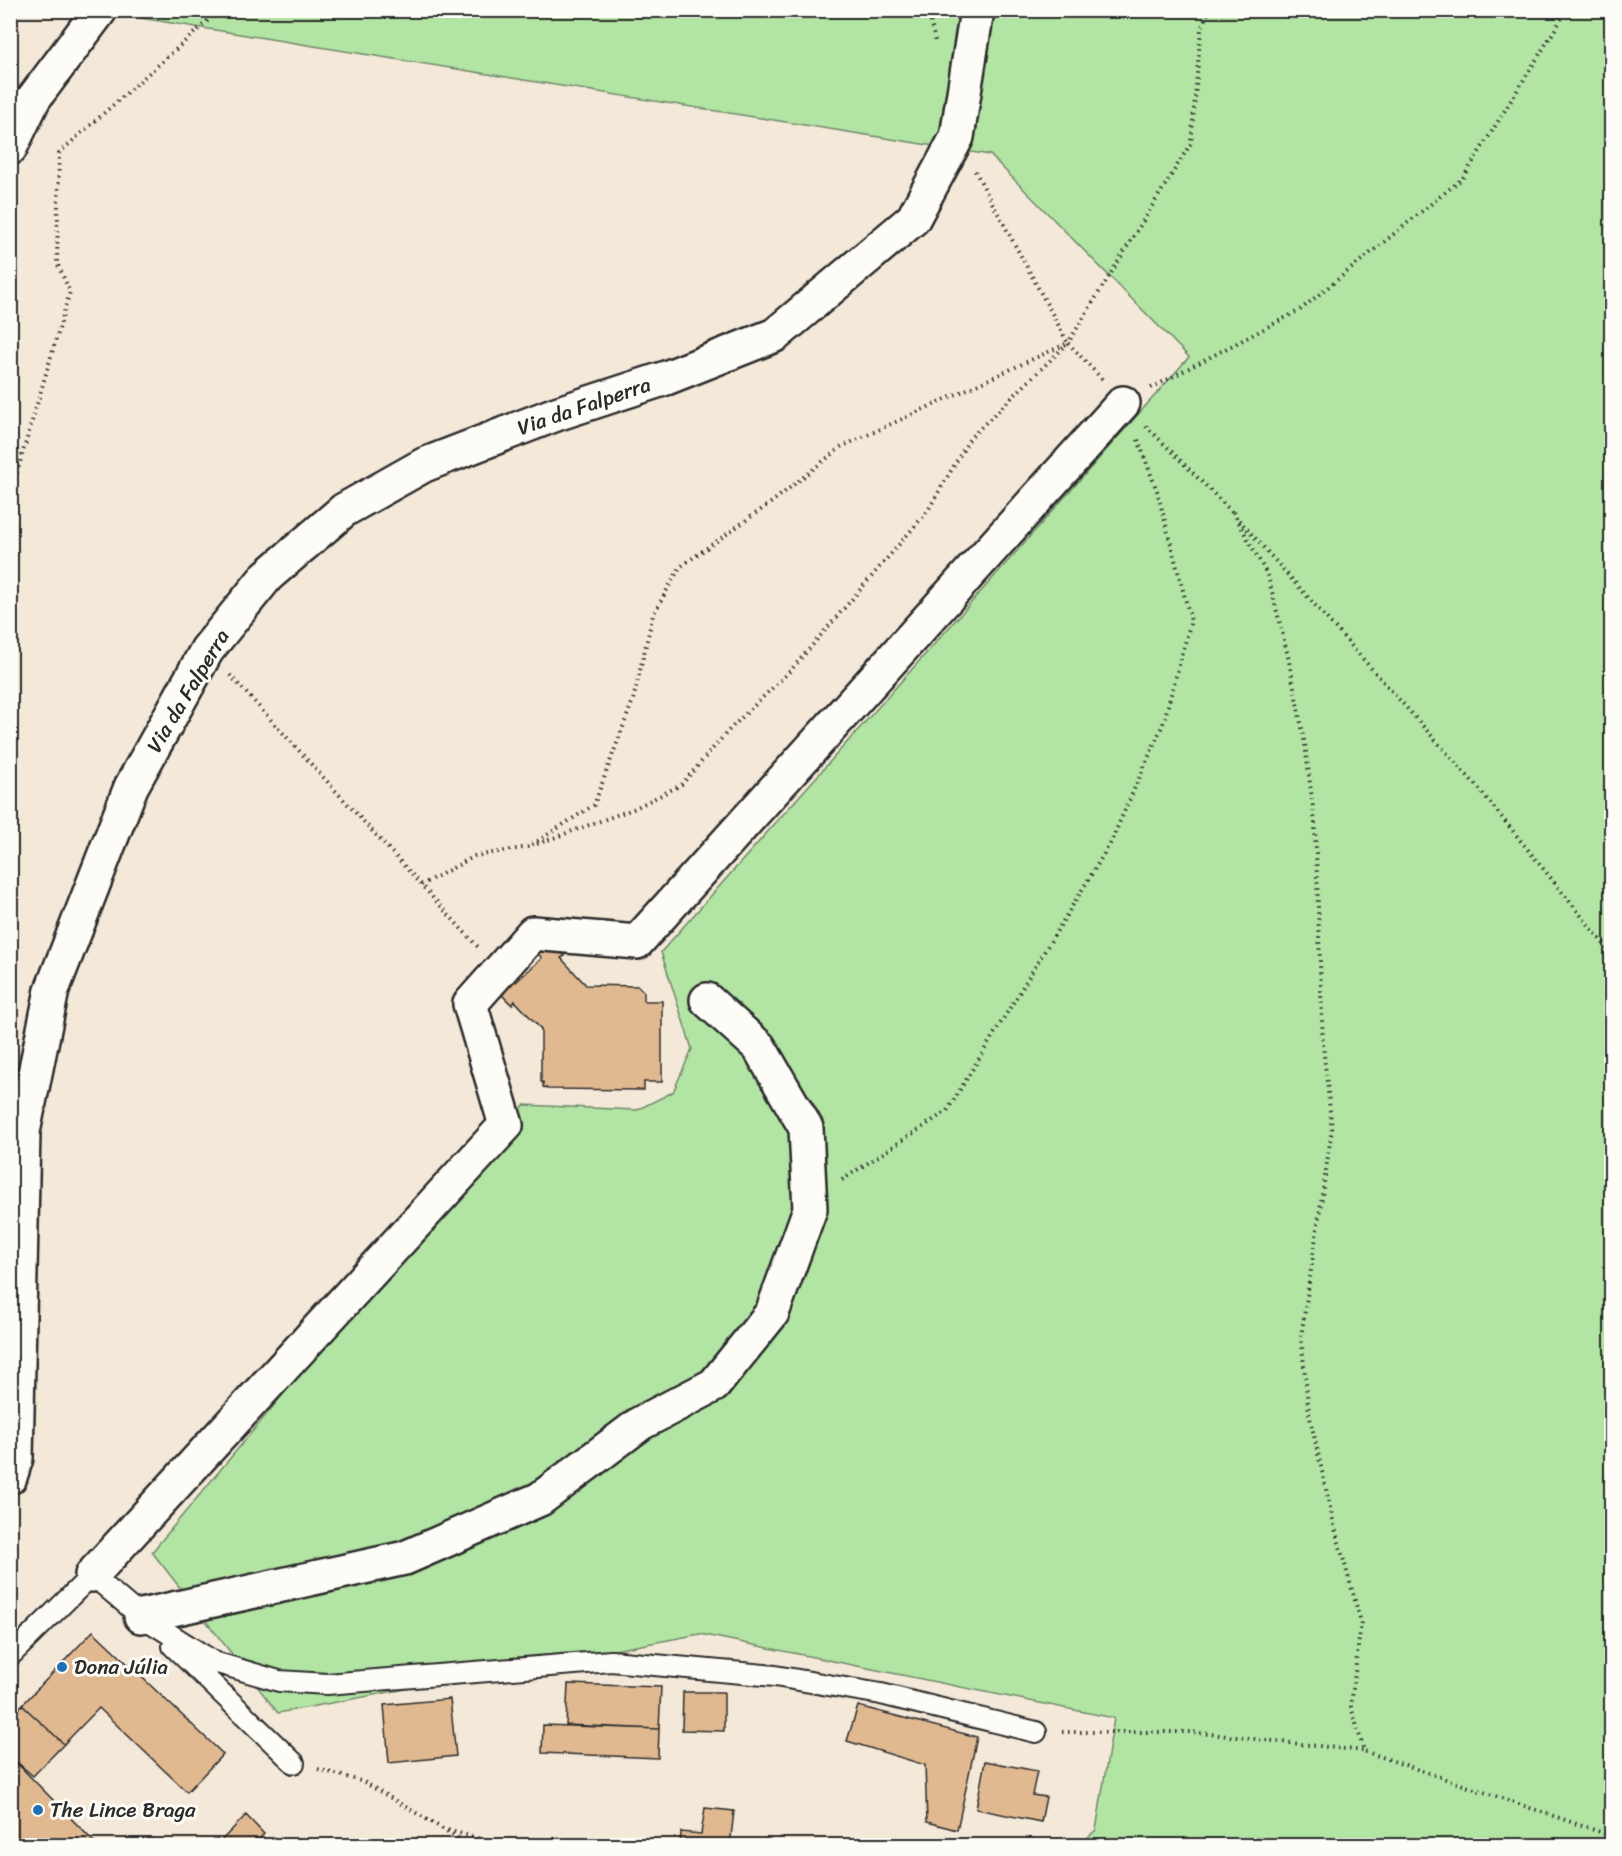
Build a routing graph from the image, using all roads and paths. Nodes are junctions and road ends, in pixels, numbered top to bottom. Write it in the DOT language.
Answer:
graph roads {
  1 [pos="100,10"];
  2 [pos="220,10"];
  3 [pos="928,10"];
  4 [pos="977,10"];
  5 [pos="1209,10"];
  6 [pos="1567,10"];
  7 [pos="938,57"];
  8 [pos="957,137"];
  9 [pos="10,148"];
  10 [pos="1068,343"];
  11 [pos="1124,403"];
  12 [pos="10,496"];
  13 [pos="1233,513"];
  14 [pos="207,651"];
  15 [pos="528,847"];
  16 [pos="422,885"];
  17 [pos="1611,954"];
  18 [pos="500,971"];
  19 [pos="706,1000"];
  20 [pos="810,1200"];
  21 [pos="10,1477"];
  22 [pos="92,1575"];
  23 [pos="141,1616"];
  24 [pos="10,1656"];
  25 [pos="1036,1732"];
  26 [pos="1364,1751"];
  27 [pos="294,1763"];
  28 [pos="444,1829"];
  29 [pos="1611,1836"];
  30 [pos="465,1845"];
  31 [pos="505,1845"];
  1 -- 9 [label="street"];
  2 -- 12 [label="path"];
  3 -- 7 [label="path"];
  4 -- 8 [label="street, Via da Falperra"];
  5 -- 10 [label="path"];
  6 -- 11 [label="path"];
  8 -- 10 [label="path"];
  8 -- 14 [label="street, Via da Falperra"];
  10 -- 11 [label="path"];
  10 -- 15 [label="path"];
  10 -- 15 [label="path"];
  11 -- 13 [label="path"];
  11 -- 18 [label="street"];
  11 -- 20 [label="path"];
  13 -- 17 [label="path"];
  13 -- 26 [label="path"];
  14 -- 16 [label="path"];
  14 -- 21 [label="street, Via da Falperra"];
  15 -- 16 [label="path"];
  16 -- 18 [label="path"];
  18 -- 22 [label="street"];
  19 -- 20 [label="street"];
  20 -- 23 [label="street"];
  22 -- 23 [label="lane"];
  22 -- 24 [label="lane"];
  23 -- 25 [label="lane"];
  23 -- 27 [label="lane"];
  25 -- 26 [label="path"];
  26 -- 29 [label="path"];
  27 -- 28 [label="path"];
  28 -- 30 [label="path"];
  28 -- 31 [label="path"];
}
